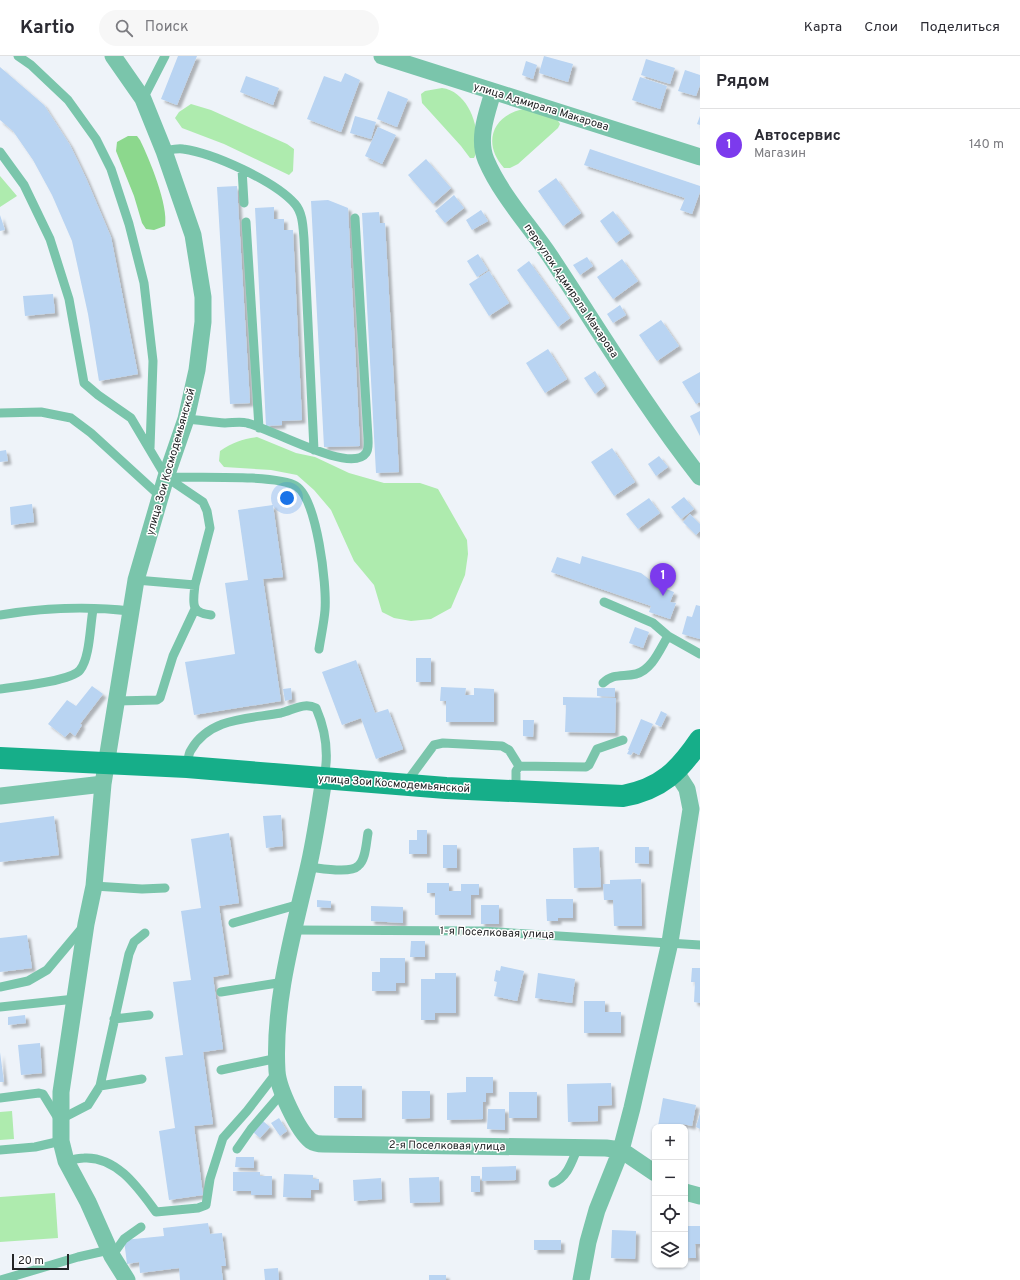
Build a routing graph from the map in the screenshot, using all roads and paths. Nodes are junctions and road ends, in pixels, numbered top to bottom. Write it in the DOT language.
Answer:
graph roads {
  1 [pos="18,56"];
  2 [pos="113,56"];
  3 [pos="165,56"];
  4 [pos="382,56"];
  5 [pos="493,92"];
  6 [pos="143,98"];
  7 [pos="164,151"];
  8 [pos="0,152"];
  9 [pos="700,157"];
  10 [pos="242,169"];
  11 [pos="244,203"];
  12 [pos="355,218"];
  13 [pos="246,222"];
  14 [pos="0,413"];
  15 [pos="186,419"];
  16 [pos="259,428"];
  17 [pos="150,449"];
  18 [pos="314,450"];
  19 [pos="166,477"];
  20 [pos="700,477"];
  21 [pos="161,497"];
  22 [pos="136,580"];
  23 [pos="195,585"];
  24 [pos="604,602"];
  25 [pos="195,609"];
  26 [pos="93,610"];
  27 [pos="130,611"];
  28 [pos="0,615"];
  29 [pos="212,615"];
  30 [pos="668,636"];
  31 [pos="319,649"];
  32 [pos="700,654"];
  33 [pos="603,683"];
  34 [pos="0,689"];
  35 [pos="117,701"];
  36 [pos="622,740"];
  37 [pos="700,740"];
  38 [pos="0,758"];
  39 [pos="519,766"];
  40 [pos="187,767"];
  41 [pos="676,772"];
  42 [pos="105,774"];
  43 [pos="324,779"];
  44 [pos="405,785"];
  45 [pos="516,792"];
  46 [pos="0,796"];
  47 [pos="368,833"];
  48 [pos="309,867"];
  49 [pos="94,886"];
  50 [pos="165,888"];
  51 [pos="300,904"];
  52 [pos="233,923"];
  53 [pos="86,924"];
  54 [pos="294,930"];
  55 [pos="145,934"];
  56 [pos="670,942"];
  57 [pos="700,945"];
  58 [pos="284,982"];
  59 [pos="0,987"];
  60 [pos="220,992"];
  61 [pos="75,999"];
  62 [pos="0,1007"];
  63 [pos="149,1015"];
  64 [pos="114,1018"];
  65 [pos="277,1065"];
  66 [pos="220,1070"];
  67 [pos="142,1079"];
  68 [pos="100,1086"];
  69 [pos="282,1093"];
  70 [pos="0,1098"];
  71 [pos="59,1120"];
  72 [pos="61,1141"];
  73 [pos="578,1147"];
  74 [pos="237,1149"];
  75 [pos="0,1150"];
  76 [pos="621,1150"];
  77 [pos="66,1161"];
  78 [pos="652,1171"];
  79 [pos="553,1182"];
  80 [pos="688,1193"];
  81 [pos="700,1196"];
  82 [pos="141,1227"];
  83 [pos="110,1253"];
  84 [pos="1,1280"];
  85 [pos="127,1280"];
  86 [pos="581,1280"];
  1 -- 17 [label="lane"];
  2 -- 6 [label="street, улица Зои Космодемьянской"];
  3 -- 6 [label="lane"];
  4 -- 5 [label="street, улица Адмирала Макарова"];
  5 -- 9 [label="street, улица Адмирала Макарова"];
  5 -- 20 [label="street, переулок Адмирала Макарова"];
  6 -- 7 [label="street, улица Зои Космодемьянской"];
  7 -- 10 [label="lane"];
  7 -- 15 [label="street, улица Зои Космодемьянской"];
  8 -- 17 [label="lane"];
  10 -- 11 [label="lane"];
  10 -- 18 [label="lane"];
  12 -- 18 [label="lane"];
  13 -- 16 [label="lane"];
  14 -- 21 [label="lane"];
  15 -- 16 [label="lane"];
  15 -- 19 [label="street, улица Зои Космодемьянской"];
  16 -- 18 [label="lane"];
  17 -- 19 [label="lane"];
  19 -- 21 [label="street, улица Зои Космодемьянской"];
  19 -- 23 [label="lane"];
  19 -- 31 [label="lane"];
  21 -- 22 [label="street, улица Зои Космодемьянской"];
  22 -- 23 [label="lane"];
  22 -- 27 [label="street, улица Зои Космодемьянской"];
  23 -- 25 [label="lane"];
  24 -- 30 [label="lane"];
  25 -- 29 [label="lane"];
  25 -- 35 [label="lane"];
  26 -- 27 [label="lane"];
  26 -- 28 [label="lane"];
  26 -- 34 [label="lane"];
  27 -- 35 [label="street, улица Зои Космодемьянской"];
  30 -- 32 [label="lane"];
  30 -- 33 [label="lane"];
  35 -- 42 [label="street, улица Зои Космодемьянской"];
  36 -- 39 [label="lane"];
  37 -- 41 [label="main road, улица Зои Космодемьянской"];
  38 -- 42 [label="main road, улица Зои Космодемьянской"];
  39 -- 44 [label="lane"];
  39 -- 45 [label="lane"];
  40 -- 42 [label="main road, улица Зои Космодемьянской"];
  40 -- 43 [label="main road, улица Зои Космодемьянской"];
  40 -- 43 [label="lane"];
  41 -- 45 [label="main road, улица Зои Космодемьянской"];
  41 -- 56 [label="street"];
  42 -- 46 [label="street"];
  42 -- 49 [label="street"];
  43 -- 44 [label="main road, улица Зои Космодемьянской"];
  43 -- 48 [label="street, 2-я Поселковая улица"];
  44 -- 45 [label="main road, улица Зои Космодемьянской"];
  47 -- 48 [label="lane"];
  48 -- 51 [label="street, 2-я Поселковая улица"];
  49 -- 50 [label="lane"];
  49 -- 53 [label="street"];
  51 -- 52 [label="lane"];
  51 -- 54 [label="street, 2-я Поселковая улица"];
  53 -- 59 [label="lane"];
  53 -- 61 [label="street"];
  54 -- 56 [label="lane, 1-я Поселковая улица"];
  54 -- 58 [label="street, 2-я Поселковая улица"];
  55 -- 64 [label="lane"];
  56 -- 57 [label="lane, 1-я Поселковая улица"];
  56 -- 76 [label="street"];
  58 -- 60 [label="lane"];
  58 -- 65 [label="street, 2-я Поселковая улица"];
  61 -- 62 [label="lane"];
  61 -- 71 [label="street"];
  63 -- 64 [label="lane"];
  64 -- 68 [label="lane"];
  65 -- 66 [label="lane"];
  65 -- 69 [label="street, 2-я Поселковая улица"];
  65 -- 77 [label="lane"];
  67 -- 68 [label="lane"];
  68 -- 71 [label="lane"];
  69 -- 73 [label="street, 2-я Поселковая улица"];
  69 -- 74 [label="lane"];
  70 -- 71 [label="lane"];
  71 -- 72 [label="street"];
  72 -- 75 [label="lane"];
  72 -- 77 [label="street"];
  73 -- 76 [label="street, 2-я Поселковая улица"];
  73 -- 79 [label="lane"];
  76 -- 78 [label="street, 2-я Поселковая улица"];
  76 -- 86 [label="street"];
  77 -- 83 [label="street"];
  80 -- 81 [label="street"];
  82 -- 83 [label="lane"];
  83 -- 84 [label="lane"];
  83 -- 85 [label="street"];
}
